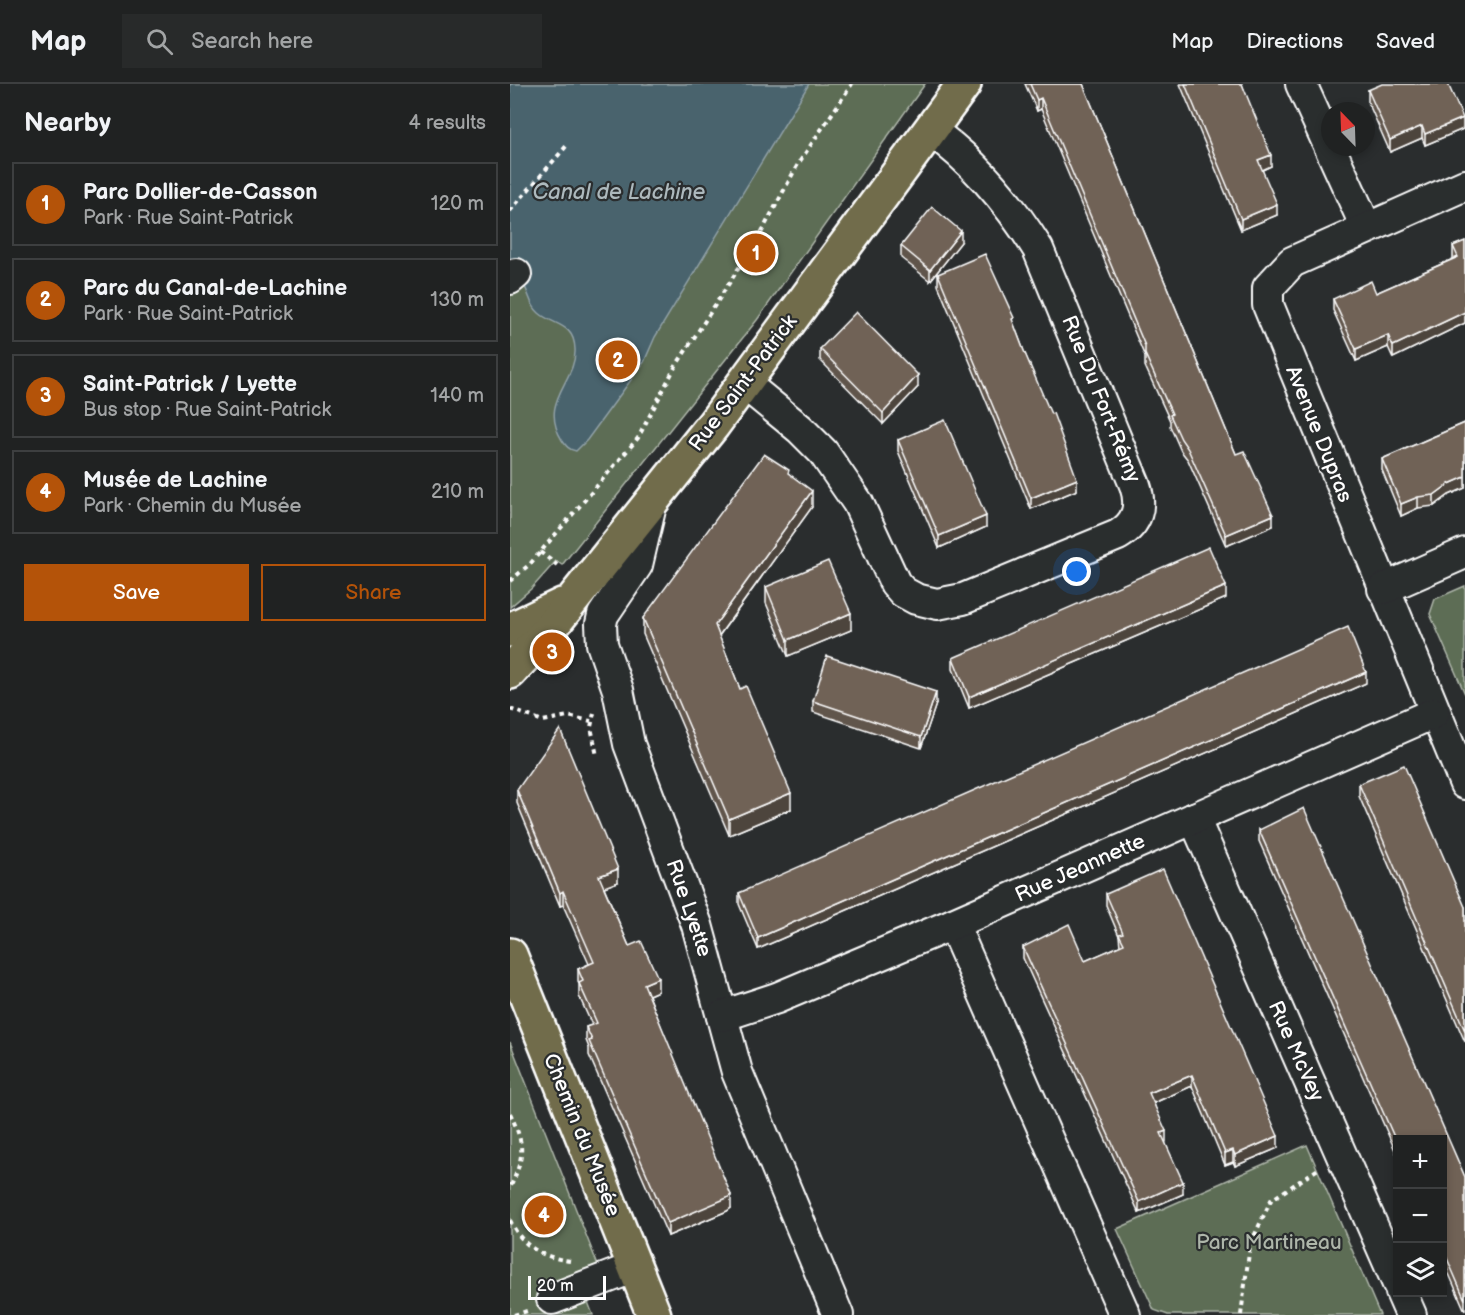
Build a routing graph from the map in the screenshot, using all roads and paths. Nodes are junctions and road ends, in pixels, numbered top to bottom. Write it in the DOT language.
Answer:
graph roads {
  1 [pos="852,84"];
  2 [pos="964,84"];
  3 [pos="1301,84"];
  4 [pos="930,130"];
  5 [pos="569,143"];
  6 [pos="1465,185"];
  7 [pos="510,211"];
  8 [pos="1366,227"];
  9 [pos="745,384"];
  10 [pos="652,501"];
  11 [pos="540,552"];
  12 [pos="1465,553"];
  13 [pos="557,565"];
  14 [pos="510,581"];
  15 [pos="1383,589"];
  16 [pos="572,601"];
  17 [pos="510,630"];
  18 [pos="510,672"];
  19 [pos="510,709"];
  20 [pos="1434,713"];
  21 [pos="591,721"];
  22 [pos="1465,784"];
  23 [pos="1194,819"];
  24 [pos="953,924"];
  25 [pos="510,955"];
  26 [pos="723,1016"];
  27 [pos="510,1113"];
  28 [pos="1340,1154"];
  29 [pos="510,1188"];
  30 [pos="510,1220"];
  31 [pos="575,1262"];
  32 [pos="635,1267"];
  33 [pos="1393,1273"];
  34 [pos="1403,1297"];
  35 [pos="552,1299"];
  36 [pos="522,1313"];
  37 [pos="514,1315"];
  38 [pos="654,1315"];
  39 [pos="838,1315"];
  40 [pos="1125,1315"];
  41 [pos="1241,1315"];
  42 [pos="1411,1315"];
  1 -- 11 [label="path"];
  2 -- 4 [label="main road, Rue Saint-Patrick"];
  3 -- 8 [label="street"];
  4 -- 9 [label="main road, Rue Saint-Patrick"];
  4 -- 9 [label="street, Rue Du Fort-Rémy"];
  5 -- 7 [label="path"];
  6 -- 8 [label="street, Avenue Dupras"];
  8 -- 15 [label="street, Avenue Dupras"];
  9 -- 10 [label="main road, Rue Saint-Patrick"];
  10 -- 16 [label="main road, Rue Saint-Patrick"];
  10 -- 26 [label="street, Rue Lyette"];
  11 -- 13 [label="path"];
  11 -- 14 [label="path"];
  12 -- 15 [label="street"];
  15 -- 20 [label="street, Avenue Dupras"];
  16 -- 17 [label="main road"];
  16 -- 18 [label="main road, Rue Saint-Patrick"];
  19 -- 21 [label="path"];
  20 -- 22 [label="street, Avenue Dupras"];
  20 -- 23 [label="street, Rue Jeannette"];
  23 -- 24 [label="street, Rue Jeannette"];
  23 -- 28 [label="street, Rue McVey"];
  24 -- 26 [label="street, Rue Jeannette"];
  24 -- 40 [label="street"];
  25 -- 32 [label="main road, Chemin du Musée"];
  26 -- 39 [label="street, Rue Lyette"];
  27 -- 29 [label="path"];
  28 -- 33 [label="street, Rue McVey"];
  28 -- 41 [label="path"];
  30 -- 31 [label="path"];
  32 -- 35 [label="street"];
  32 -- 38 [label="main road, Chemin du Musée"];
  34 -- 42 [label="street"];
  36 -- 37 [label="path"];
}
